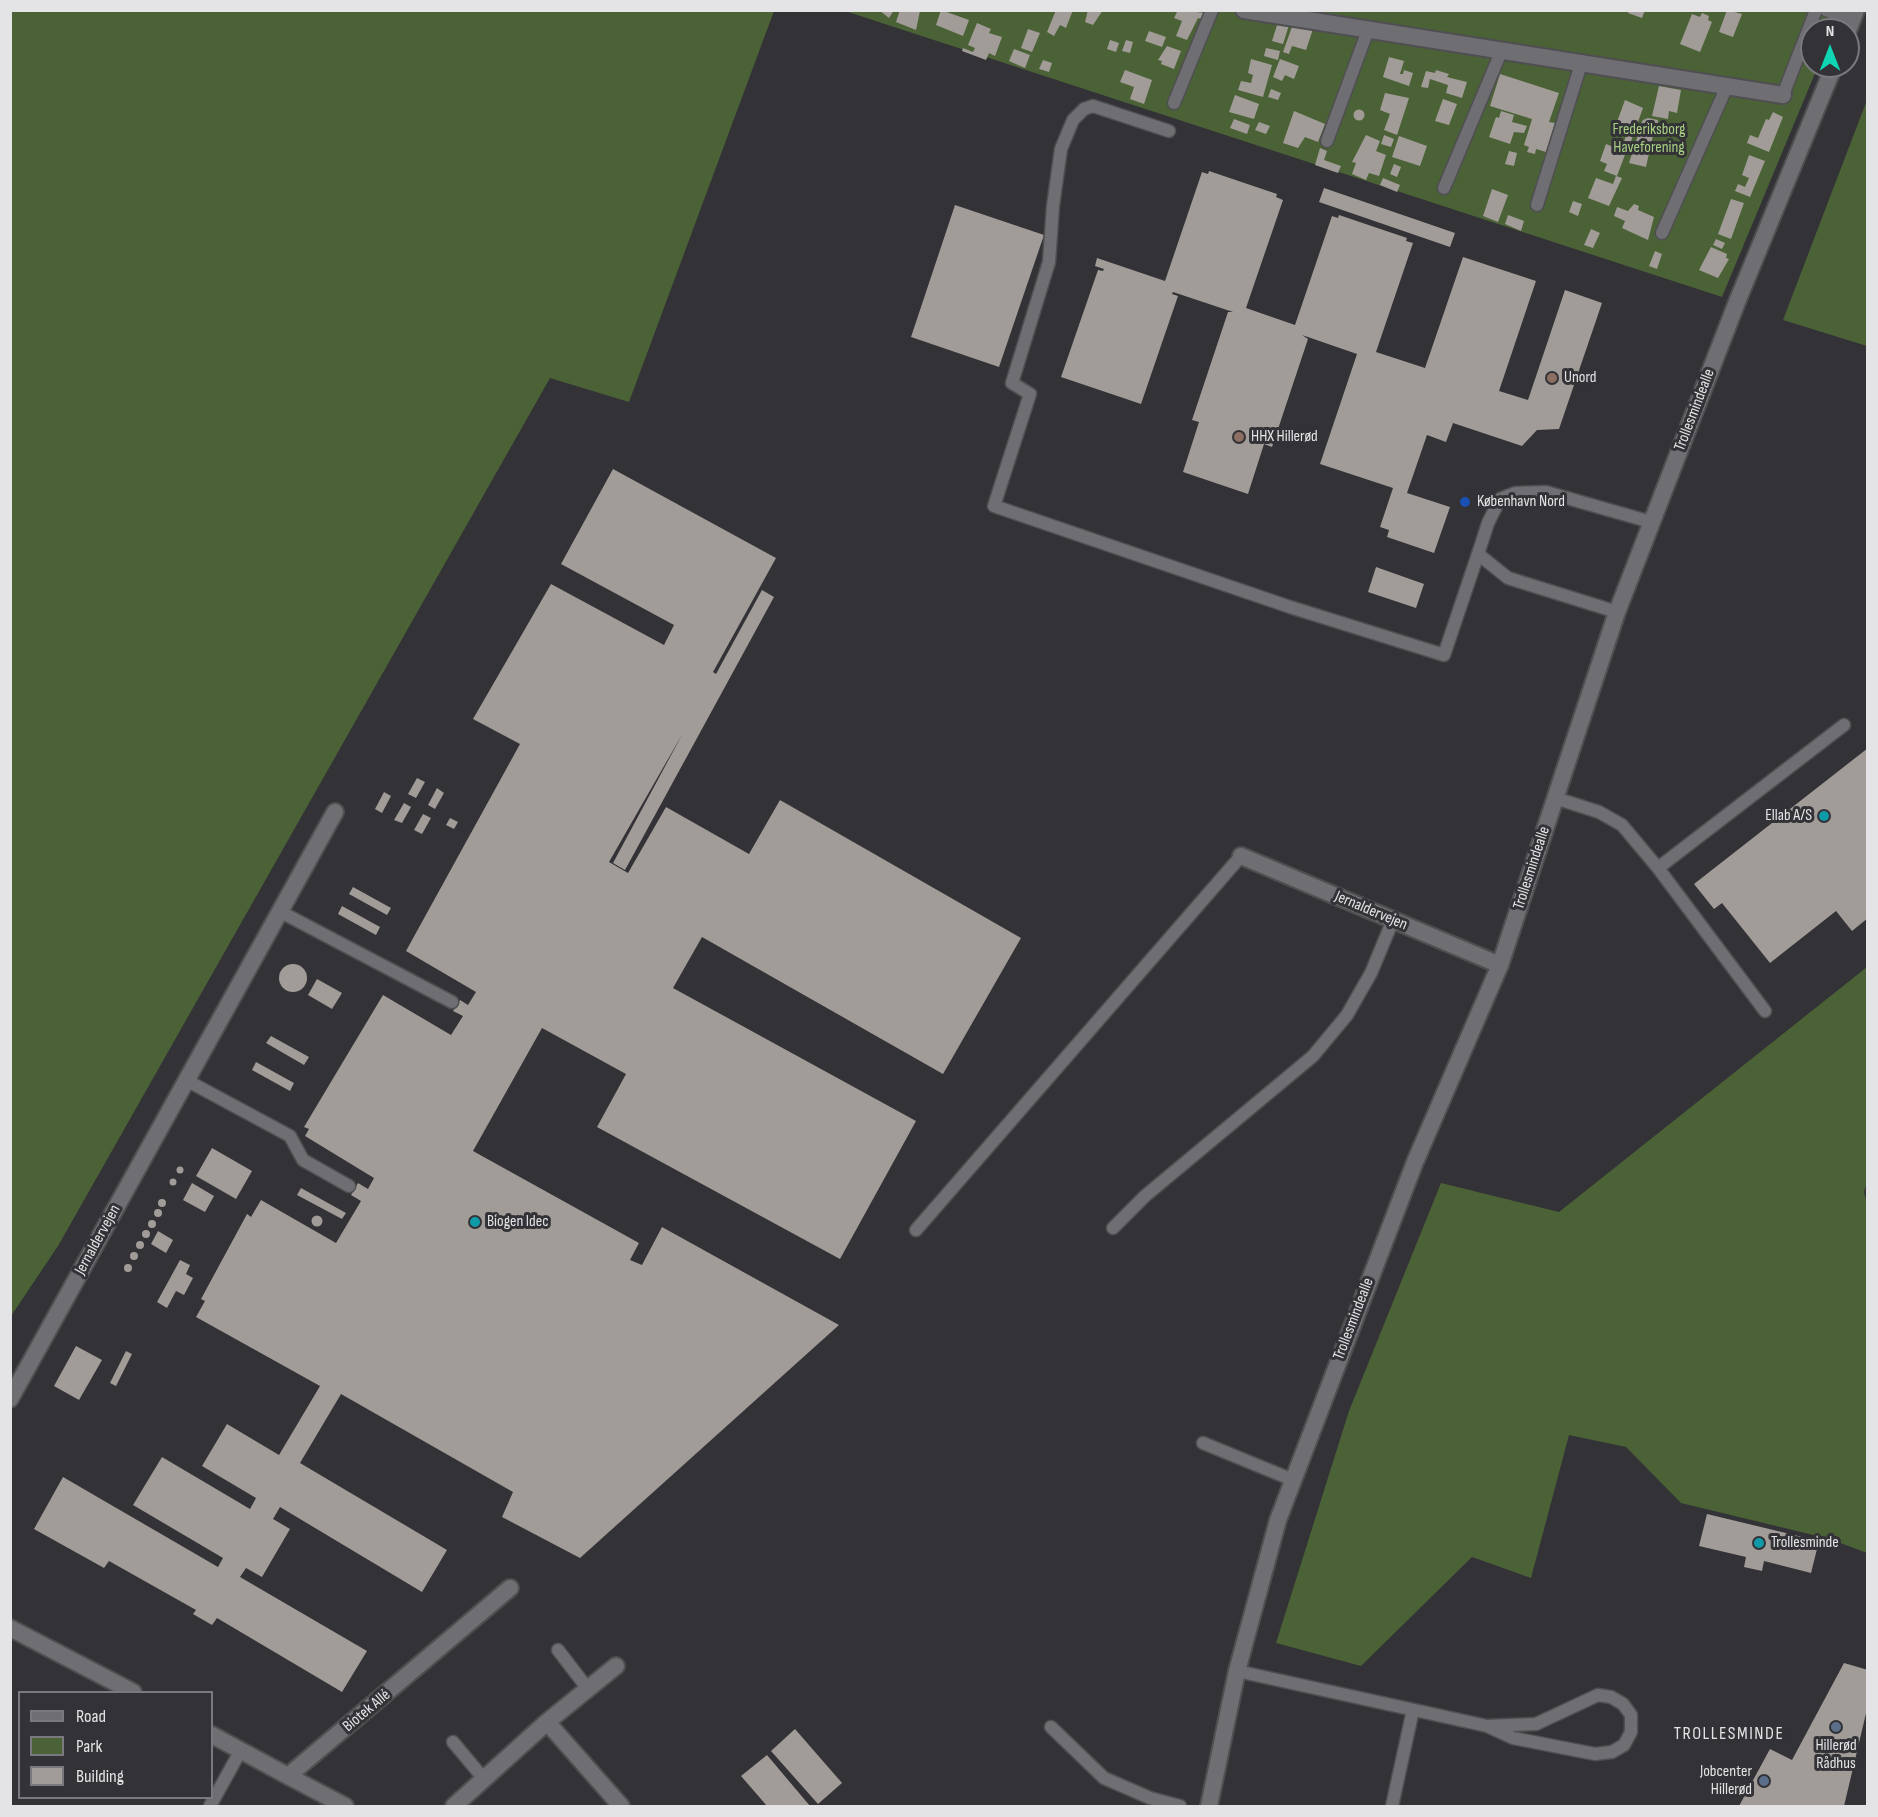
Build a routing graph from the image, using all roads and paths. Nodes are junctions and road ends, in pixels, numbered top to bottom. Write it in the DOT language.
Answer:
graph roads {
  1 [pos="1212,10"];
  2 [pos="1244,10"];
  3 [pos="1816,10"];
  4 [pos="1826,10"];
  5 [pos="1847,18"];
  6 [pos="1368,30"];
  7 [pos="1501,52"];
  8 [pos="1581,64"];
  9 [pos="1829,78"];
  10 [pos="1727,86"];
  11 [pos="1783,95"];
  12 [pos="1174,103"];
  13 [pos="1169,131"];
  14 [pos="1327,141"];
  15 [pos="1444,188"];
  16 [pos="1537,205"];
  17 [pos="1662,234"];
  18 [pos="1650,522"];
  19 [pos="1478,554"];
  20 [pos="1617,612"];
  21 [pos="1844,725"];
  22 [pos="1555,798"];
  23 [pos="335,812"];
  24 [pos="1241,856"];
  25 [pos="1658,868"];
  26 [pos="279,911"];
  27 [pos="1394,920"];
  28 [pos="1500,965"];
  29 [pos="452,1002"];
  30 [pos="1765,1011"];
  31 [pos="186,1080"];
  32 [pos="349,1186"];
  33 [pos="1113,1228"];
  34 [pos="916,1230"];
  35 [pos="10,1399"];
  36 [pos="1203,1443"];
  37 [pos="1293,1480"];
  38 [pos="510,1588"];
  39 [pos="10,1628"];
  40 [pos="558,1650"];
  41 [pos="616,1666"];
  42 [pos="1237,1671"];
  43 [pos="588,1689"];
  44 [pos="130,1691"];
  45 [pos="1413,1710"];
  46 [pos="547,1722"];
  47 [pos="1487,1726"];
  48 [pos="1051,1727"];
  49 [pos="213,1736"];
  50 [pos="453,1743"];
  51 [pos="241,1750"];
  52 [pos="288,1776"];
  53 [pos="484,1779"];
  54 [pos="210,1806"];
  55 [pos="345,1806"];
  56 [pos="454,1806"];
  57 [pos="621,1806"];
  58 [pos="1180,1806"];
  59 [pos="1209,1806"];
  60 [pos="1392,1806"];
  1 -- 12 [label="lane"];
  2 -- 6 [label="street"];
  3 -- 11 [label="lane"];
  4 -- 5 [label="lane"];
  6 -- 7 [label="street"];
  6 -- 14 [label="lane"];
  7 -- 8 [label="street"];
  7 -- 15 [label="lane"];
  8 -- 10 [label="street"];
  8 -- 16 [label="lane"];
  9 -- 18 [label="street, Trollesmindealle"];
  10 -- 11 [label="street"];
  10 -- 17 [label="lane"];
  13 -- 19 [label="lane"];
  18 -- 19 [label="lane"];
  18 -- 20 [label="street, Trollesmindealle"];
  19 -- 20 [label="lane"];
  20 -- 22 [label="street, Trollesmindealle"];
  21 -- 25 [label="lane"];
  22 -- 25 [label="lane"];
  22 -- 28 [label="street, Trollesmindealle"];
  23 -- 26 [label="street, Jernaldervejen"];
  24 -- 27 [label="street, Jernaldervejen"];
  24 -- 34 [label="lane"];
  25 -- 30 [label="lane"];
  26 -- 29 [label="lane"];
  26 -- 31 [label="street, Jernaldervejen"];
  27 -- 28 [label="street, Jernaldervejen"];
  27 -- 33 [label="lane"];
  28 -- 37 [label="street, Trollesmindealle"];
  31 -- 32 [label="lane"];
  31 -- 35 [label="street, Jernaldervejen"];
  36 -- 37 [label="lane"];
  37 -- 42 [label="street, Trollesmindealle"];
  38 -- 52 [label="street, Biotek Allé"];
  39 -- 44 [label="street"];
  40 -- 43 [label="lane"];
  41 -- 43 [label="street"];
  42 -- 45 [label="lane"];
  42 -- 59 [label="street, Trollesmindealle"];
  43 -- 46 [label="street"];
  45 -- 47 [label="lane"];
  45 -- 60 [label="lane"];
  46 -- 53 [label="street"];
  46 -- 57 [label="street"];
  47 -- 47 [label="lane"];
  48 -- 58 [label="lane"];
  49 -- 51 [label="street"];
  50 -- 53 [label="lane"];
  51 -- 52 [label="street"];
  51 -- 54 [label="lane"];
  52 -- 55 [label="street"];
  53 -- 56 [label="street"];
}
